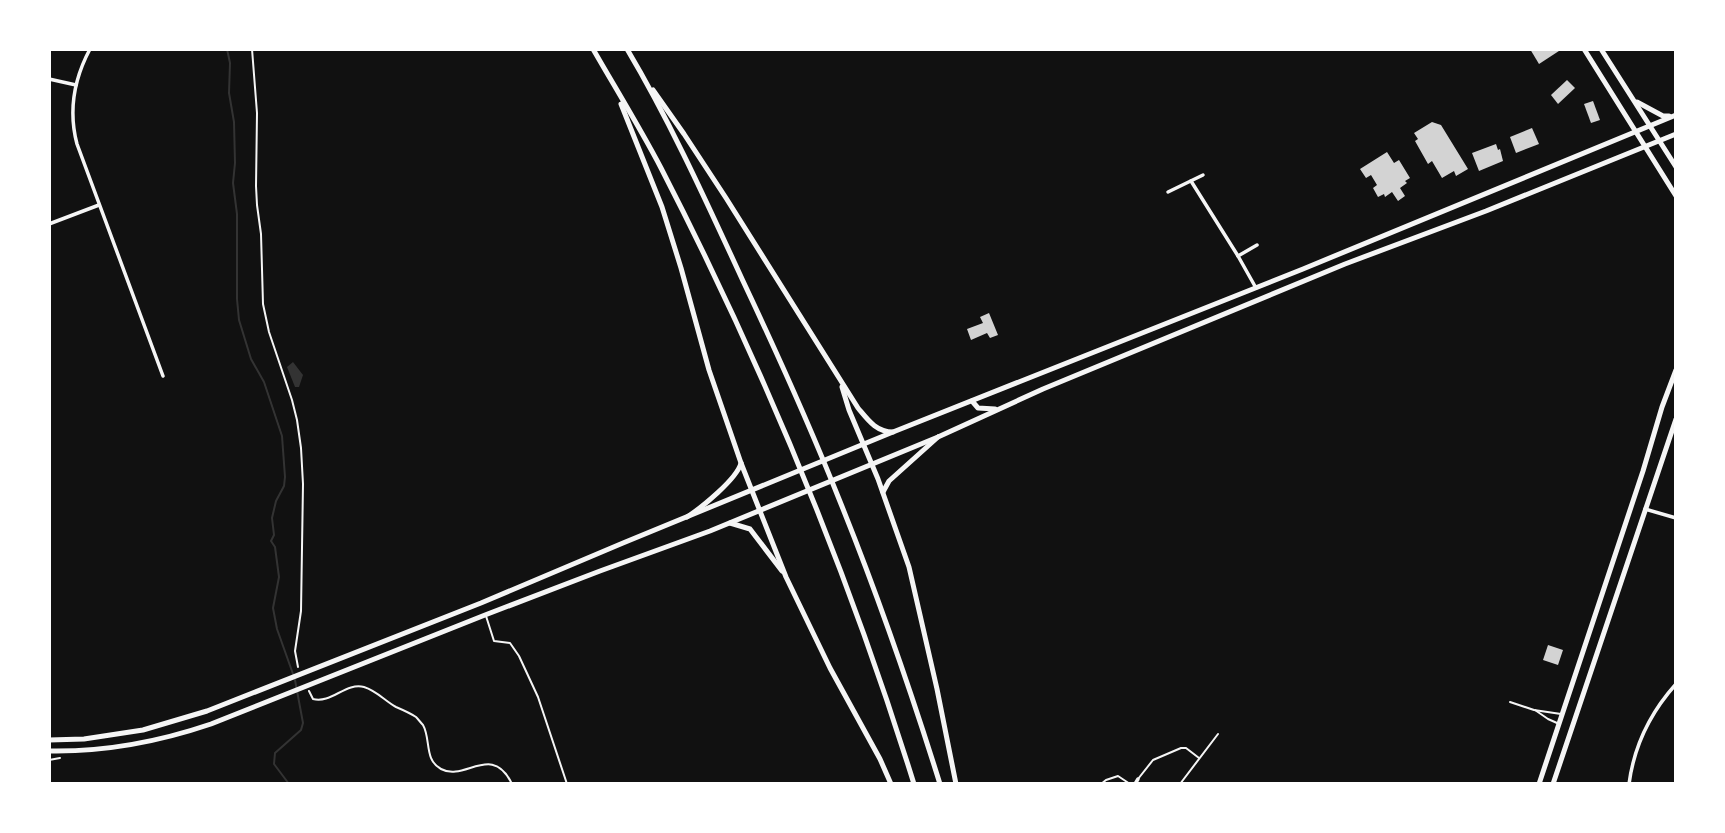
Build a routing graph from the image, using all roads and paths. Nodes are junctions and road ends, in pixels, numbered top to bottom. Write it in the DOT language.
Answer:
graph roads {
  1 [pos="90,49"];
  2 [pos="251,49"];
  3 [pos="593,49"];
  4 [pos="627,49"];
  5 [pos="1584,49"];
  6 [pos="1601,49"];
  7 [pos="643,76"];
  8 [pos="49,79"];
  9 [pos="612,82"];
  10 [pos="76,85"];
  11 [pos="1634,100"];
  12 [pos="1674,116"];
  13 [pos="1650,126"];
  14 [pos="1634,132"];
  15 [pos="1676,134"];
  16 [pos="1660,141"];
  17 [pos="1645,147"];
  18 [pos="1676,167"];
  19 [pos="1203,175"];
  20 [pos="1191,181"];
  21 [pos="1168,192"];
  22 [pos="1481,196"];
  23 [pos="1676,197"];
  24 [pos="99,205"];
  25 [pos="1486,211"];
  26 [pos="49,224"];
  27 [pos="1257,245"];
  28 [pos="1238,256"];
  29 [pos="1256,288"];
  30 [pos="1137,334"];
  31 [pos="1150,345"];
  32 [pos="1049,370"];
  33 [pos="1676,370"];
  34 [pos="163,376"];
  35 [pos="840,381"];
  36 [pos="1055,384"];
  37 [pos="972,401"];
  38 [pos="999,409"];
  39 [pos="1676,419"];
  40 [pos="893,432"];
  41 [pos="939,437"];
  42 [pos="863,444"];
  43 [pos="741,463"];
  44 [pos="872,465"];
  45 [pos="752,490"];
  46 [pos="883,492"];
  47 [pos="1645,509"];
  48 [pos="760,511"];
  49 [pos="687,517"];
  50 [pos="1676,518"];
  51 [pos="730,523"];
  52 [pos="786,577"];
  53 [pos="481,603"];
  54 [pos="485,615"];
  55 [pos="298,668"];
  56 [pos="1676,684"];
  57 [pos="309,687"];
  58 [pos="1510,702"];
  59 [pos="1534,710"];
  60 [pos="1562,714"];
  61 [pos="1559,723"];
  62 [pos="1573,723"];
  63 [pos="1218,734"];
  64 [pos="49,740"];
  65 [pos="49,751"];
  66 [pos="1199,758"];
  67 [pos="1138,779"];
  68 [pos="512,784"];
  69 [pos="567,784"];
  70 [pos="891,784"];
  71 [pos="914,784"];
  72 [pos="940,784"];
  73 [pos="957,784"];
  74 [pos="1101,784"];
  75 [pos="1132,784"];
  76 [pos="1180,784"];
  77 [pos="1539,784"];
  78 [pos="1553,784"];
  79 [pos="1629,784"];
  1 -- 10 [label="street"];
  2 -- 55 [label="path"];
  3 -- 9 [label="main road"];
  4 -- 7 [label="main road"];
  5 -- 14 [label="main road"];
  6 -- 11 [label="main road"];
  7 -- 35 [label="main road"];
  7 -- 72 [label="main road"];
  8 -- 10 [label="street"];
  9 -- 43 [label="main road"];
  9 -- 71 [label="main road"];
  10 -- 24 [label="street"];
  11 -- 12 [label="main road"];
  11 -- 13 [label="main road"];
  12 -- 13 [label="main road"];
  13 -- 14 [label="main road"];
  13 -- 16 [label="main road"];
  14 -- 17 [label="main road"];
  14 -- 22 [label="main road"];
  15 -- 16 [label="main road"];
  16 -- 17 [label="main road"];
  16 -- 18 [label="main road"];
  17 -- 23 [label="main road"];
  17 -- 25 [label="main road"];
  19 -- 20 [label="street"];
  20 -- 21 [label="street"];
  20 -- 28 [label="street"];
  22 -- 25 [label="main road"];
  22 -- 29 [label="main road"];
  24 -- 26 [label="street"];
  24 -- 34 [label="street"];
  25 -- 31 [label="main road"];
  27 -- 28 [label="street"];
  28 -- 29 [label="street"];
  29 -- 30 [label="main road"];
  30 -- 31 [label="main road"];
  30 -- 32 [label="main road"];
  31 -- 36 [label="main road"];
  32 -- 36 [label="main road"];
  32 -- 37 [label="main road"];
  33 -- 60 [label="main road"];
  35 -- 40 [label="main road"];
  35 -- 42 [label="main road"];
  36 -- 38 [label="main road"];
  37 -- 38 [label="main road"];
  37 -- 40 [label="main road"];
  38 -- 41 [label="main road"];
  39 -- 47 [label="main road"];
  40 -- 42 [label="main road"];
  41 -- 44 [label="main road"];
  41 -- 46 [label="main road"];
  42 -- 44 [label="main road"];
  42 -- 45 [label="main road"];
  43 -- 45 [label="main road"];
  43 -- 49 [label="main road"];
  44 -- 46 [label="main road"];
  44 -- 48 [label="main road"];
  45 -- 48 [label="main road"];
  45 -- 49 [label="main road"];
  46 -- 73 [label="main road"];
  47 -- 50 [label="street"];
  47 -- 62 [label="main road"];
  48 -- 51 [label="main road"];
  48 -- 52 [label="main road"];
  49 -- 53 [label="main road"];
  51 -- 52 [label="main road"];
  51 -- 54 [label="main road"];
  52 -- 70 [label="main road"];
  53 -- 54 [label="main road"];
  53 -- 64 [label="main road"];
  54 -- 57 [label="main road"];
  54 -- 69 [label="lane"];
  56 -- 79 [label="street"];
  57 -- 65 [label="main road"];
  57 -- 68 [label="path"];
  58 -- 59 [label="lane"];
  59 -- 60 [label="lane"];
  59 -- 61 [label="lane"];
  60 -- 61 [label="main road"];
  60 -- 62 [label="main road"];
  61 -- 62 [label="main road"];
  61 -- 77 [label="main road"];
  62 -- 78 [label="main road"];
  63 -- 66 [label="lane"];
  66 -- 67 [label="lane"];
  66 -- 76 [label="lane"];
  67 -- 75 [label="street"];
  74 -- 75 [label="lane"];
}
